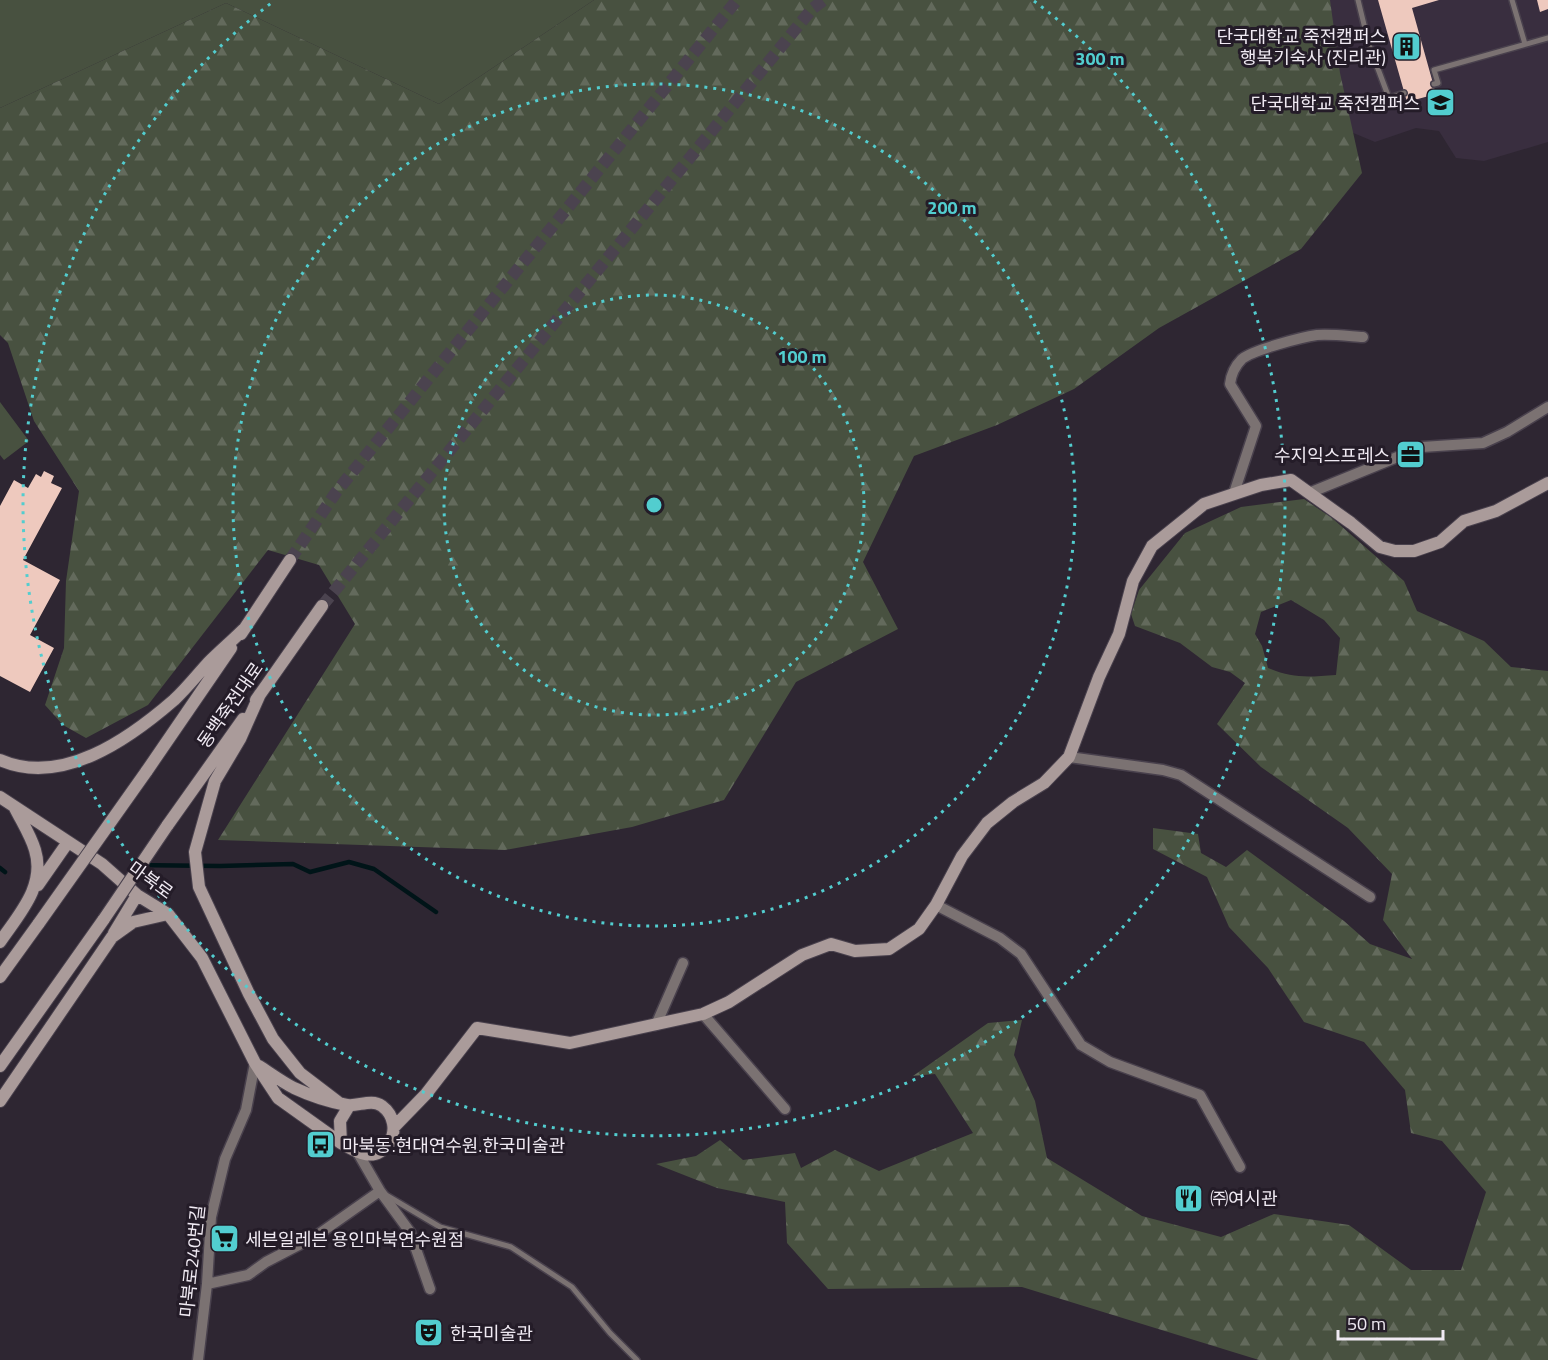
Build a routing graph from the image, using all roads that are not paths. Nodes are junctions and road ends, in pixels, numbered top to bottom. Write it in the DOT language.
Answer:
graph roads {
  1 [pos="1358,0"];
  2 [pos="1512,0"];
  3 [pos="1548,38"];
  4 [pos="1526,44"];
  5 [pos="1434,84"];
  6 [pos="1404,93"];
  7 [pos="1363,337"];
  8 [pos="1548,407"];
  9 [pos="1548,483"];
  10 [pos="1234,493"];
  11 [pos="1309,493"];
  12 [pos="290,560"];
  13 [pos="322,606"];
  14 [pos="245,628"];
  15 [pos="260,694"];
  16 [pos="1069,757"];
  17 [pos="0,760"];
  18 [pos="0,797"];
  19 [pos="15,807"];
  20 [pos="68,842"];
  21 [pos="35,890"];
  22 [pos="137,895"];
  23 [pos="1370,897"];
  24 [pos="936,905"];
  25 [pos="168,914"];
  26 [pos="112,937"];
  27 [pos="0,942"];
  28 [pos="683,963"];
  29 [pos="0,977"];
  30 [pos="704,1014"];
  31 [pos="656,1025"];
  32 [pos="255,1064"];
  33 [pos="0,1066"];
  34 [pos="0,1101"];
  35 [pos="344,1104"];
  36 [pos="785,1110"];
  37 [pos="394,1127"];
  38 [pos="341,1143"];
  39 [pos="358,1153"];
  40 [pos="1240,1167"];
  41 [pos="380,1191"];
  42 [pos="207,1284"];
  43 [pos="430,1289"];
  44 [pos="198,1360"];
  45 [pos="637,1360"];
  1 -- 6 [label="lane"];
  2 -- 4 [label="lane"];
  3 -- 4 [label="lane"];
  4 -- 5 [label="lane"];
  7 -- 10 [label="street"];
  8 -- 11 [label="street"];
  9 -- 11 [label="main road"];
  10 -- 11 [label="main road"];
  10 -- 16 [label="main road"];
  12 -- 14 [label="main road, 동백죽전대로"];
  13 -- 15 [label="main road, 동백죽전대로"];
  14 -- 17 [label="main road"];
  14 -- 29 [label="main road, 동백죽전대로, bridge"];
  15 -- 33 [label="main road, 동백죽전대로, bridge"];
  15 -- 35 [label="main road"];
  16 -- 23 [label="street"];
  16 -- 24 [label="main road"];
  18 -- 19 [label="main road, 마북로"];
  19 -- 20 [label="main road, 마북로"];
  19 -- 21 [label="main road"];
  20 -- 21 [label="main road"];
  20 -- 22 [label="main road, 마북로"];
  21 -- 27 [label="main road"];
  22 -- 25 [label="main road, 마북로"];
  22 -- 26 [label="main road"];
  24 -- 30 [label="main road"];
  24 -- 40 [label="street"];
  25 -- 26 [label="main road"];
  25 -- 32 [label="main road, 마북로"];
  26 -- 34 [label="main road"];
  28 -- 31 [label="street"];
  30 -- 31 [label="main road"];
  30 -- 36 [label="street"];
  31 -- 37 [label="main road"];
  32 -- 35 [label="main road"];
  32 -- 38 [label="main road, 마북로"];
  32 -- 42 [label="street, 마북로240번길"];
  35 -- 37 [label="main road"];
  35 -- 38 [label="main road"];
  37 -- 39 [label="main road"];
  38 -- 39 [label="main road"];
  39 -- 41 [label="street"];
  41 -- 42 [label="street"];
  41 -- 43 [label="street"];
  41 -- 45 [label="lane"];
  42 -- 44 [label="street, 마북로240번길"];
}
